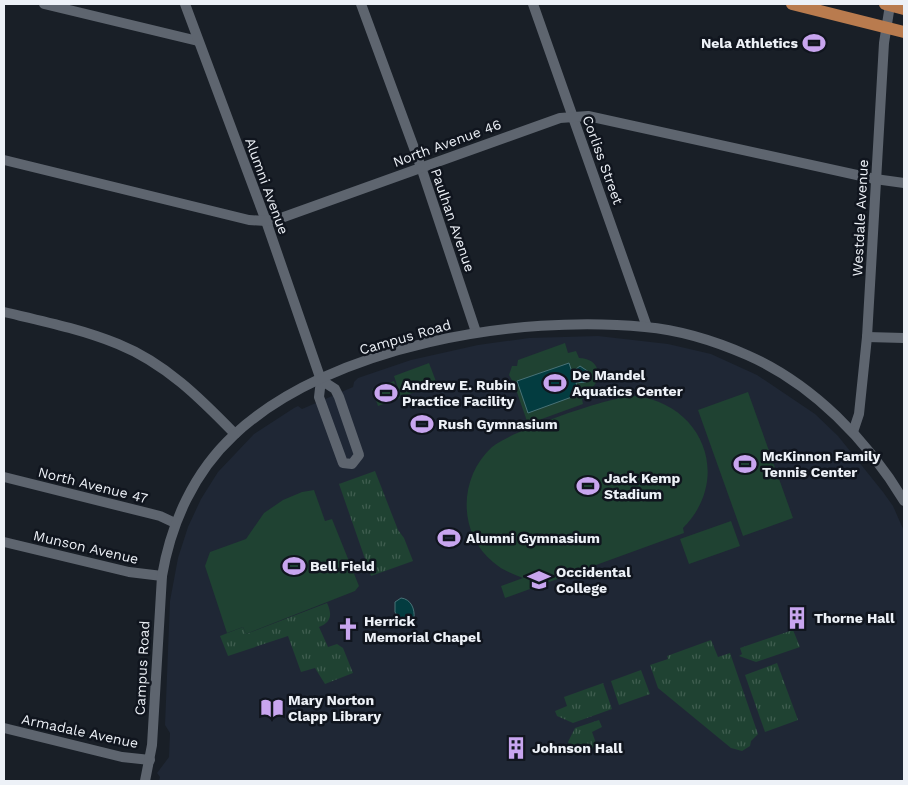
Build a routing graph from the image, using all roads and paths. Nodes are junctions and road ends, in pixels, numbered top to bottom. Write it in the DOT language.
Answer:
graph roads {
  1 [pos="44,4"];
  2 [pos="185,4"];
  3 [pos="361,4"];
  4 [pos="533,4"];
  5 [pos="792,4"];
  6 [pos="887,5"];
  7 [pos="834,9"];
  8 [pos="904,9"];
  9 [pos="885,28"];
  10 [pos="904,32"];
  11 [pos="198,41"];
  12 [pos="573,117"];
  13 [pos="4,160"];
  14 [pos="421,167"];
  15 [pos="875,179"];
  16 [pos="904,183"];
  17 [pos="266,221"];
  18 [pos="4,312"];
  19 [pos="647,327"];
  20 [pos="476,332"];
  21 [pos="867,337"];
  22 [pos="904,338"];
  23 [pos="322,380"];
  24 [pos="853,432"];
  25 [pos="235,434"];
  26 [pos="4,477"];
  27 [pos="904,501"];
  28 [pos="175,523"];
  29 [pos="4,542"];
  30 [pos="162,576"];
  31 [pos="4,728"];
  32 [pos="150,760"];
  33 [pos="145,781"];
  1 -- 11 [label="street"];
  2 -- 11 [label="street, Alumni Avenue"];
  3 -- 14 [label="street, Paulhan Avenue"];
  4 -- 12 [label="street, Corliss Street"];
  5 -- 7 [label="main road"];
  6 -- 8 [label="main road"];
  6 -- 9 [label="street, Westdale Avenue"];
  7 -- 9 [label="main road"];
  9 -- 10 [label="main road"];
  9 -- 15 [label="street, Westdale Avenue"];
  11 -- 17 [label="street, Alumni Avenue"];
  12 -- 14 [label="street, North Avenue 46"];
  12 -- 15 [label="street, North Avenue 46"];
  12 -- 19 [label="street, Corliss Street"];
  13 -- 17 [label="street, North Avenue 46"];
  14 -- 17 [label="street, North Avenue 46"];
  14 -- 20 [label="street, Paulhan Avenue"];
  15 -- 16 [label="street, North Avenue 46"];
  15 -- 21 [label="street, Westdale Avenue"];
  17 -- 23 [label="street, Alumni Avenue"];
  18 -- 25 [label="street"];
  19 -- 20 [label="street, Campus Road"];
  19 -- 24 [label="street, Campus Road"];
  20 -- 23 [label="street, Campus Road"];
  21 -- 22 [label="street"];
  21 -- 24 [label="street, Westdale Avenue"];
  23 -- 23 [label="street, Alumni Avenue"];
  23 -- 25 [label="street, Campus Road"];
  24 -- 27 [label="street, Campus Road"];
  25 -- 28 [label="street, Campus Road"];
  26 -- 28 [label="street, North Avenue 47"];
  28 -- 30 [label="street, Campus Road"];
  29 -- 30 [label="street, Munson Avenue"];
  30 -- 32 [label="street, Campus Road"];
  31 -- 32 [label="street, Armadale Avenue"];
  32 -- 33 [label="street, Campus Road"];
}
